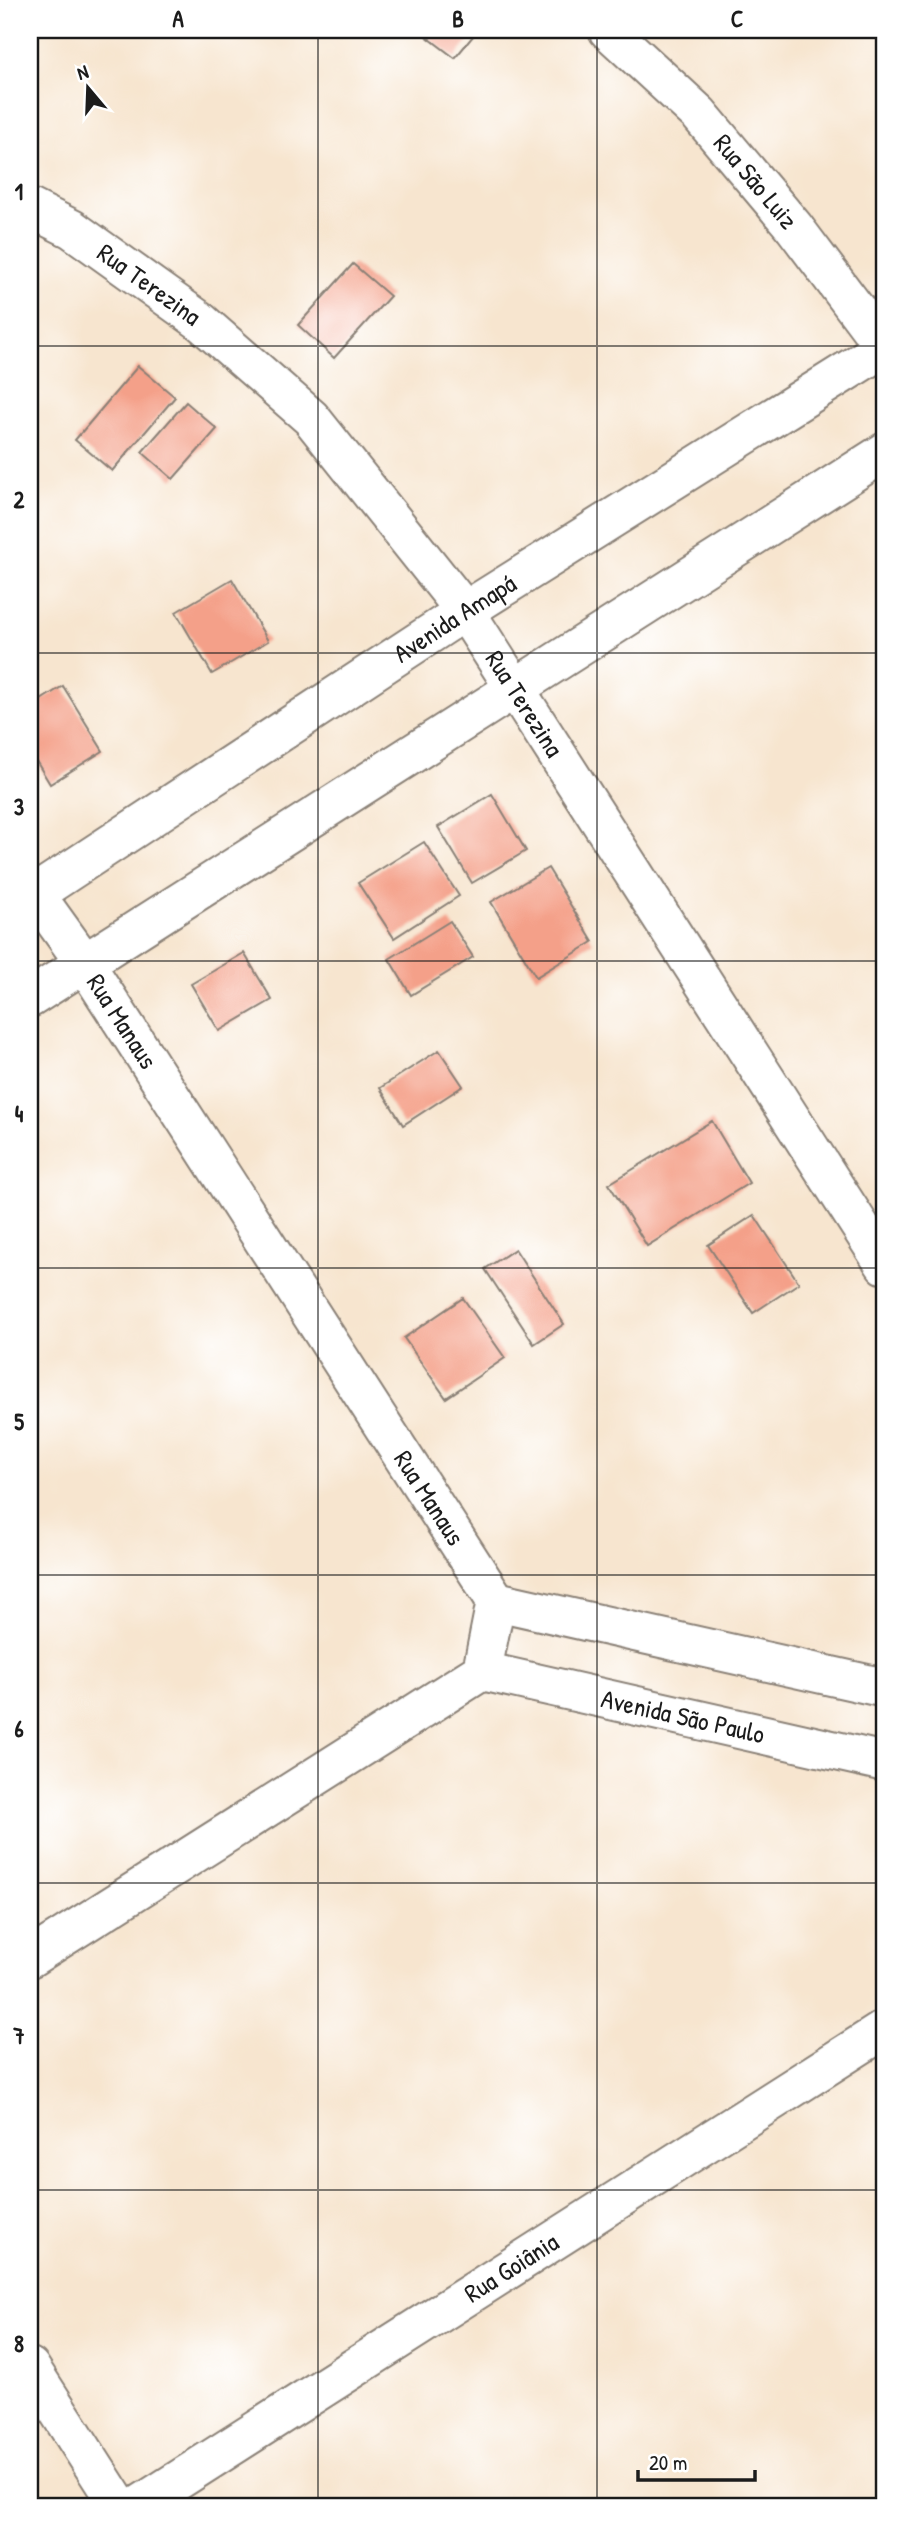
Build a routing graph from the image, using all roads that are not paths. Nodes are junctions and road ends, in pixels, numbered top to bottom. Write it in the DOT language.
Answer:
graph roads {
  1 [pos="608,30"];
  2 [pos="30,208"];
  3 [pos="885,348"];
  4 [pos="885,452"];
  5 [pos="466,611"];
  6 [pos="516,688"];
  7 [pos="32,892"];
  8 [pos="84,962"];
  9 [pos="30,998"];
  10 [pos="885,1265"];
  11 [pos="496,1601"];
  12 [pos="482,1671"];
  13 [pos="885,1688"];
  14 [pos="885,1762"];
  15 [pos="30,1958"];
  16 [pos="885,2029"];
  17 [pos="30,2367"];
  18 [pos="119,2506"];
  19 [pos="138,2506"];
  1 -- 3 [label="street, Rua São Luiz"];
  2 -- 5 [label="street, Rua Terezina"];
  3 -- 5 [label="street, Avenida Amapá"];
  4 -- 6 [label="street"];
  5 -- 6 [label="street, Rua Terezina"];
  5 -- 7 [label="street, Avenida Amapá"];
  6 -- 8 [label="street"];
  6 -- 10 [label="street, Rua Terezina"];
  7 -- 8 [label="street, Rua Manaus"];
  8 -- 9 [label="street"];
  8 -- 11 [label="street, Rua Manaus"];
  11 -- 12 [label="street"];
  11 -- 13 [label="street"];
  12 -- 14 [label="street, Avenida São Paulo"];
  12 -- 15 [label="street"];
  16 -- 19 [label="street, Rua Goiânia"];
  17 -- 18 [label="street"];
}
